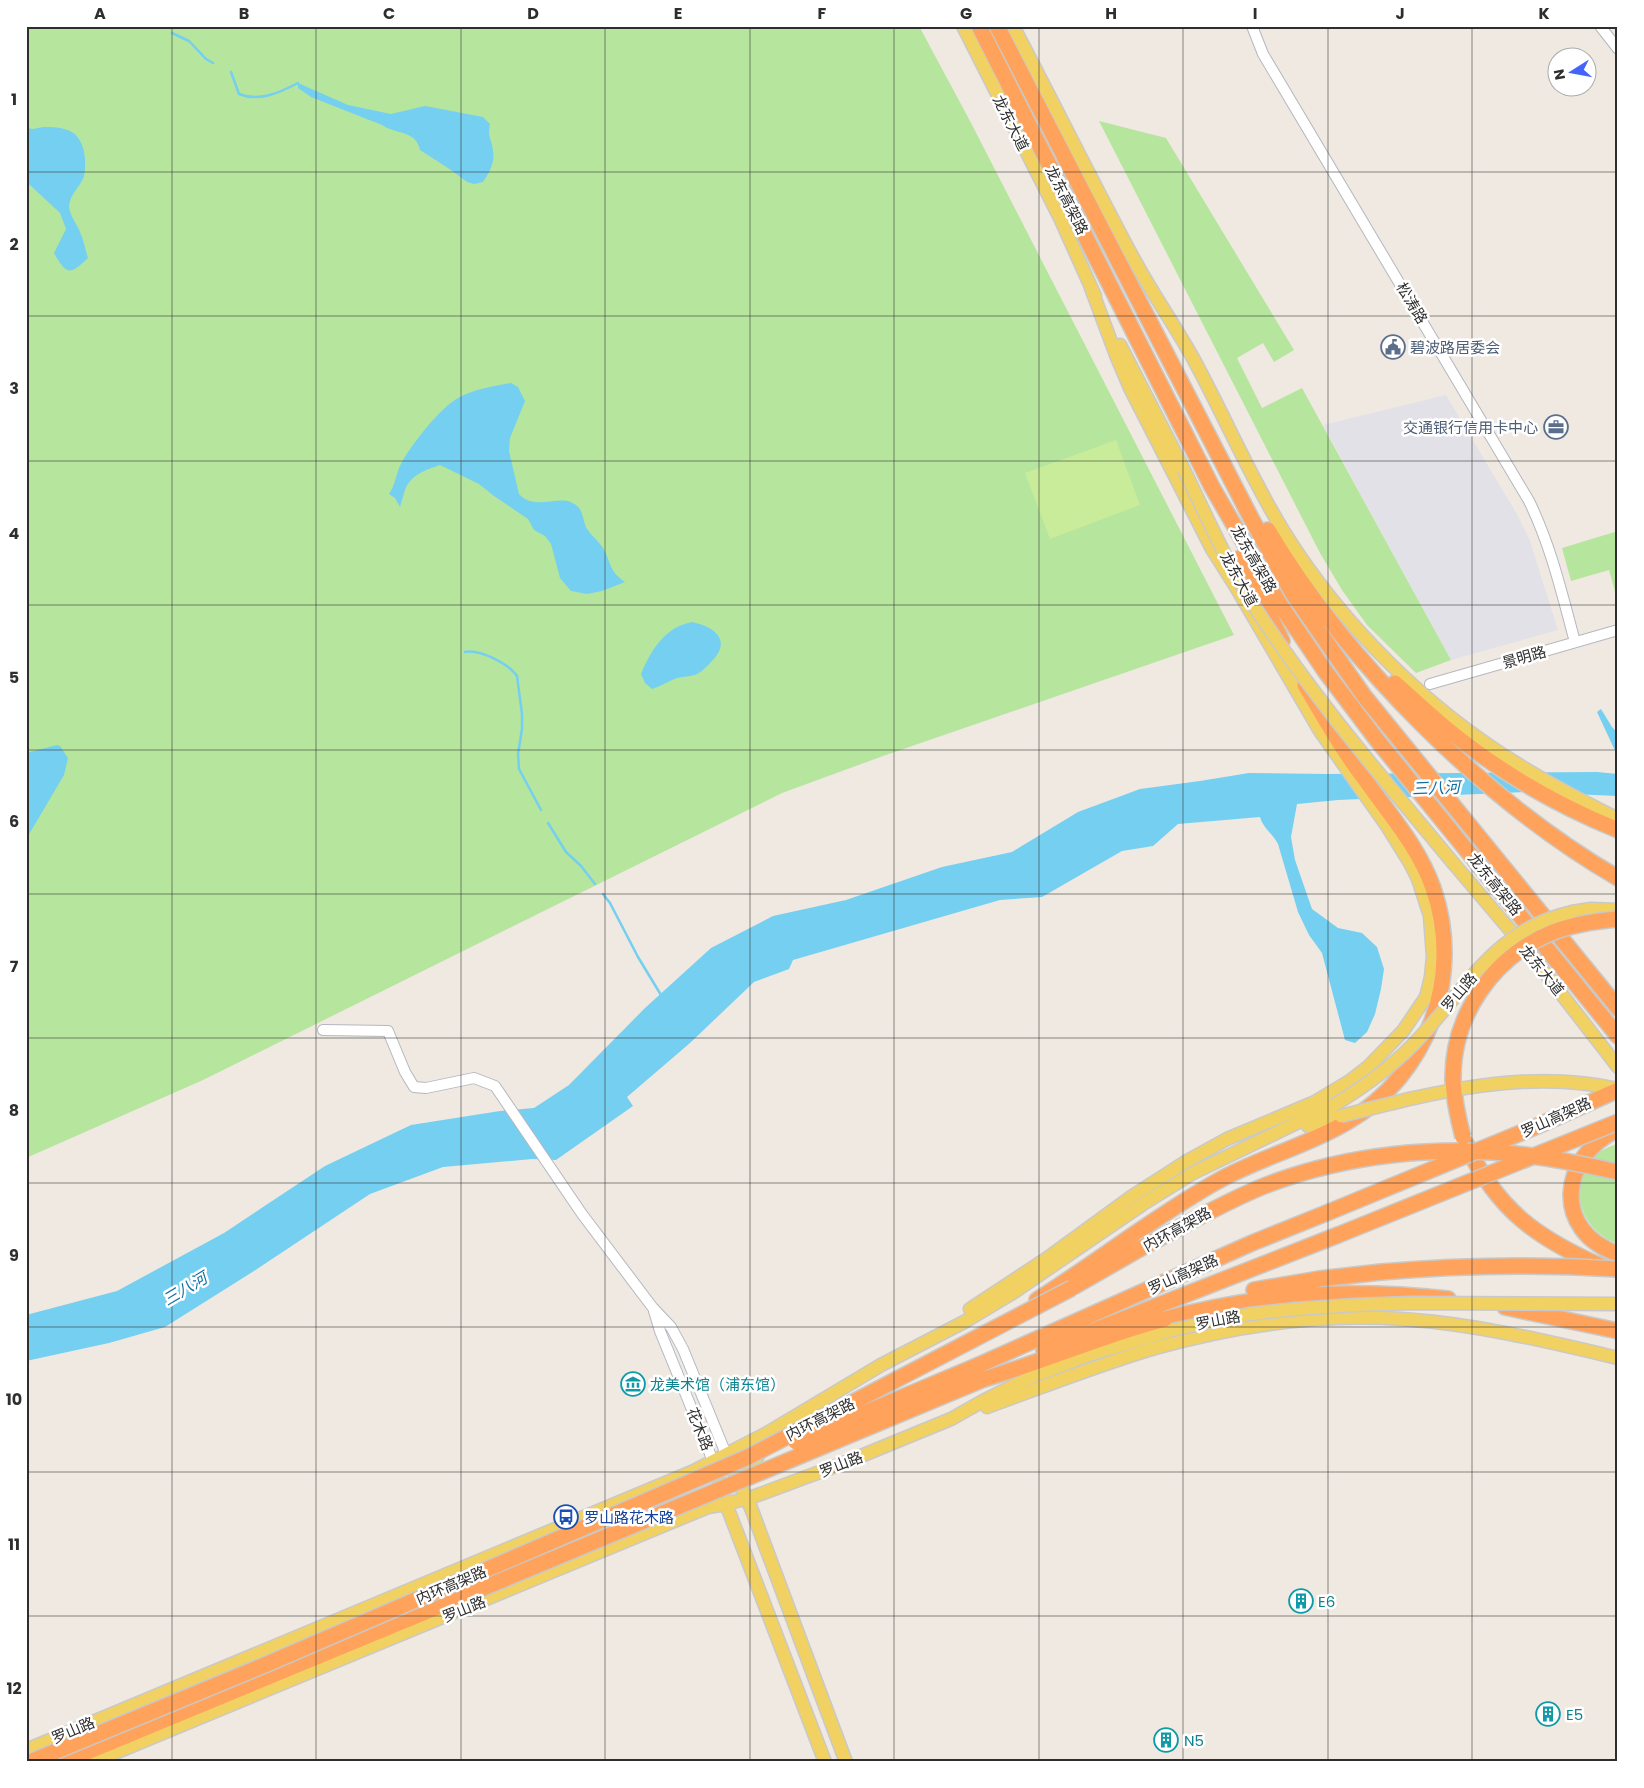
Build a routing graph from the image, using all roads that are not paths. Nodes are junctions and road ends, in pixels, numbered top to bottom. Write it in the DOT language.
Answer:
graph roads {
  1 [pos="963,26"];
  2 [pos="979,26"];
  3 [pos="998,26"];
  4 [pos="1013,26"];
  5 [pos="1252,26"];
  6 [pos="1600,26"];
  7 [pos="1618,49"];
  8 [pos="1091,288"];
  9 [pos="1192,405"];
  10 [pos="1212,487"];
  11 [pos="1618,630"];
  12 [pos="1576,642"];
  13 [pos="1430,684"];
  14 [pos="1448,731"];
  15 [pos="1618,819"];
  16 [pos="1618,830"];
  17 [pos="1408,848"];
  18 [pos="1618,878"];
  19 [pos="1618,910"];
  20 [pos="1618,919"];
  21 [pos="1618,1008"];
  22 [pos="323,1030"];
  23 [pos="1618,1036"];
  24 [pos="1618,1067"];
  25 [pos="1618,1090"];
  26 [pos="1618,1122"];
  27 [pos="1618,1130"];
  28 [pos="1246,1148"];
  29 [pos="1618,1172"];
  30 [pos="1618,1254"];
  31 [pos="1617,1272"];
  32 [pos="1618,1304"];
  33 [pos="653,1308"];
  34 [pos="1128,1316"];
  35 [pos="1618,1331"];
  36 [pos="970,1342"];
  37 [pos="916,1346"];
  38 [pos="1618,1358"];
  39 [pos="982,1372"];
  40 [pos="951,1419"];
  41 [pos="769,1432"];
  42 [pos="726,1454"];
  43 [pos="748,1457"];
  44 [pos="713,1461"];
  45 [pos="744,1493"];
  46 [pos="726,1504"];
  47 [pos="26,1750"];
  48 [pos="29,1762"];
  49 [pos="64,1762"];
  50 [pos="93,1762"];
  51 [pos="825,1762"];
  52 [pos="846,1762"];
  1 -- 8 [label="main road, 龙东大道"];
  2 -- 10 [label="highway, 龙东高架路"];
  3 -- 9 [label="highway, 龙东高架路"];
  4 -- 14 [label="main road"];
  5 -- 12 [label="street, 松涛路"];
  6 -- 7 [label="street"];
  8 -- 17 [label="main road"];
  8 -- 24 [label="main road, 龙东大道, bridge"];
  9 -- 14 [label="highway"];
  9 -- 21 [label="highway, 龙东高架路"];
  10 -- 17 [label="highway"];
  10 -- 23 [label="highway, 龙东高架路"];
  11 -- 12 [label="street, 景明路"];
  12 -- 13 [label="street, 景明路"];
  14 -- 15 [label="main road"];
  14 -- 16 [label="highway"];
  14 -- 18 [label="highway"];
  17 -- 36 [label="highway, bridge"];
  17 -- 37 [label="main road"];
  19 -- 28 [label="main road, 罗山路, bridge"];
  20 -- 31 [label="highway, bridge"];
  22 -- 33 [label="street"];
  25 -- 28 [label="main road, bridge"];
  25 -- 39 [label="highway, 罗山高架路, bridge"];
  26 -- 34 [label="highway, 罗山高架路, bridge"];
  27 -- 30 [label="highway"];
  28 -- 37 [label="main road, 罗山路"];
  29 -- 36 [label="highway, 内环高架路, bridge"];
  31 -- 34 [label="highway, bridge"];
  32 -- 40 [label="main road, 罗山路, bridge"];
  33 -- 42 [label="street, 花木路"];
  33 -- 44 [label="street, 花木路"];
  34 -- 39 [label="highway, 罗山高架路"];
  35 -- 39 [label="highway, 内环高架路"];
  36 -- 43 [label="highway, 内环高架路, bridge"];
  37 -- 41 [label="main road, 罗山路"];
  38 -- 40 [label="main road"];
  39 -- 43 [label="highway, 罗山高架路, bridge"];
  39 -- 49 [label="highway, 内环高架路, bridge"];
  40 -- 45 [label="main road, 罗山路"];
  41 -- 42 [label="main road, 罗山路"];
  41 -- 45 [label="main road"];
  42 -- 44 [label="main road, 罗山路"];
  42 -- 45 [label="main road, 花木路"];
  43 -- 48 [label="highway, 内环高架路, bridge"];
  44 -- 46 [label="main road, 花木路"];
  44 -- 47 [label="main road, 罗山路"];
  45 -- 46 [label="main road, 罗山路"];
  45 -- 52 [label="main road, 花木路"];
  46 -- 50 [label="main road, 罗山路"];
  46 -- 51 [label="main road, 花木路"];
}
